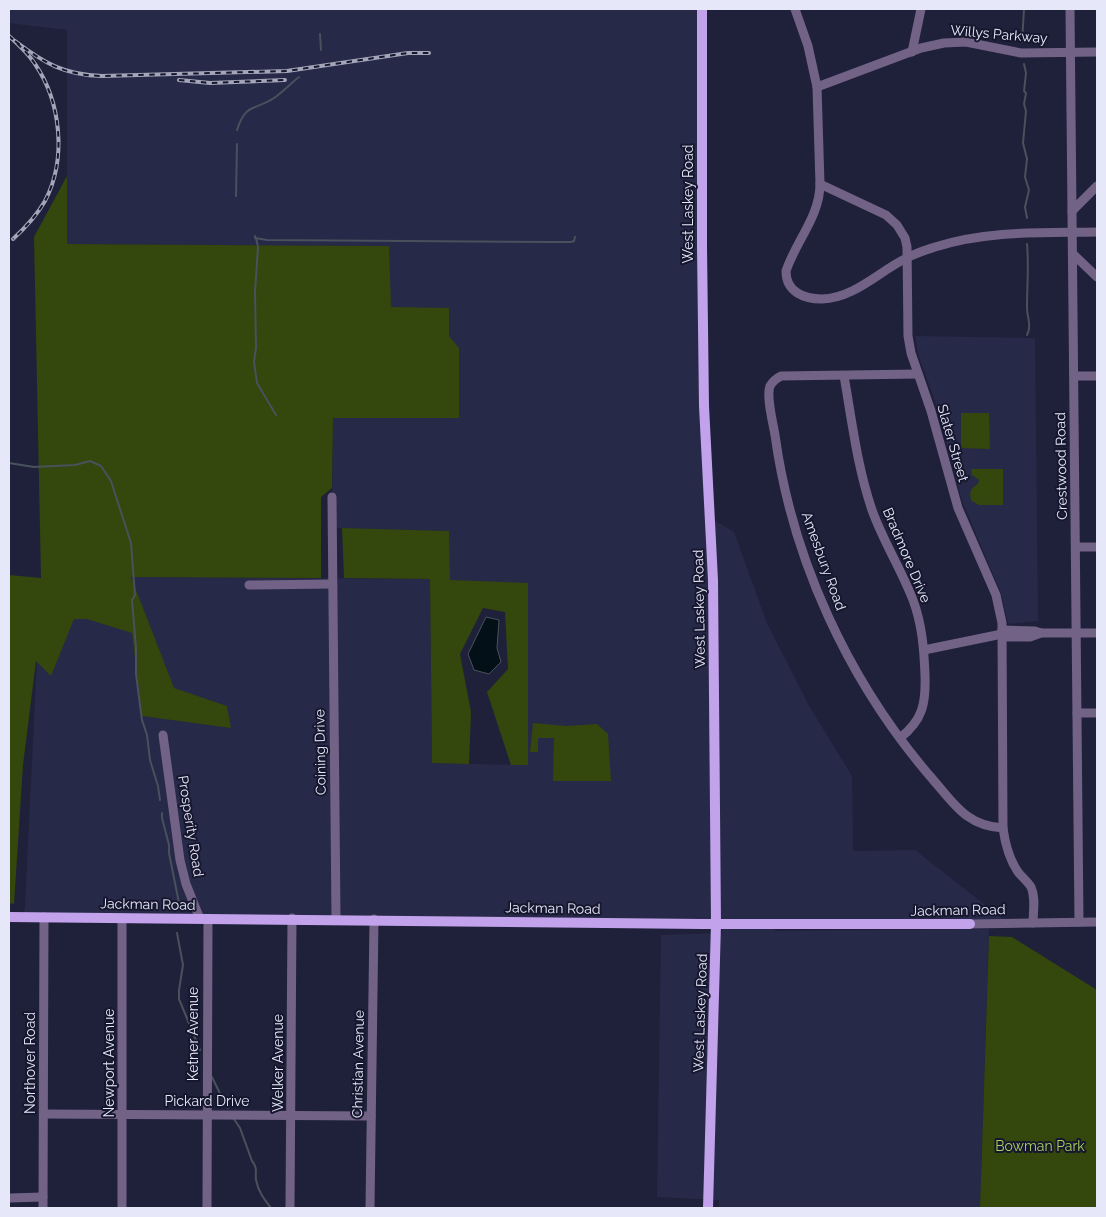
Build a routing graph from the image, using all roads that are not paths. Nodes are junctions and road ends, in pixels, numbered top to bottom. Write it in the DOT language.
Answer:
graph roads {
  1 [pos="702,9"];
  2 [pos="795,9"];
  3 [pos="922,9"];
  4 [pos="1070,9"];
  5 [pos="912,52"];
  6 [pos="1070,52"];
  7 [pos="1097,52"];
  8 [pos="817,87"];
  9 [pos="820,184"];
  10 [pos="1097,186"];
  11 [pos="1072,211"];
  12 [pos="1072,232"];
  13 [pos="1097,232"];
  14 [pos="1073,254"];
  15 [pos="907,258"];
  16 [pos="1097,277"];
  17 [pos="918,374"];
  18 [pos="844,376"];
  19 [pos="1074,376"];
  20 [pos="1097,376"];
  21 [pos="332,497"];
  22 [pos="1076,547"];
  23 [pos="1097,547"];
  24 [pos="332,584"];
  25 [pos="249,585"];
  26 [pos="1076,633"];
  27 [pos="1097,633"];
  28 [pos="1002,634"];
  29 [pos="924,650"];
  30 [pos="1077,713"];
  31 [pos="1097,713"];
  32 [pos="163,735"];
  33 [pos="900,738"];
  34 [pos="1003,828"];
  35 [pos="9,916"];
  36 [pos="44,917"];
  37 [pos="122,918"];
  38 [pos="292,918"];
  39 [pos="204,919"];
  40 [pos="336,919"];
  41 [pos="374,919"];
  42 [pos="1079,922"];
  43 [pos="1097,922"];
  44 [pos="1033,923"];
  45 [pos="716,924"];
  46 [pos="970,924"];
  47 [pos="44,1114"];
  48 [pos="123,1114"];
  49 [pos="291,1114"];
  50 [pos="207,1115"];
  51 [pos="371,1116"];
  52 [pos="43,1197"];
  53 [pos="9,1198"];
  54 [pos="43,1208"];
  55 [pos="122,1208"];
  56 [pos="207,1208"];
  57 [pos="290,1208"];
  58 [pos="370,1208"];
  59 [pos="708,1208"];
  1 -- 45 [label="main road, West Laskey Road"];
  2 -- 8 [label="street"];
  3 -- 5 [label="street"];
  4 -- 6 [label="street, Crestwood Road"];
  5 -- 6 [label="street, Willys Parkway"];
  5 -- 8 [label="street, Willys Parkway"];
  6 -- 7 [label="street, Willys Parkway"];
  6 -- 11 [label="street, Crestwood Road"];
  8 -- 9 [label="street"];
  9 -- 15 [label="street, Slater Street"];
  9 -- 15 [label="street"];
  10 -- 11 [label="street"];
  11 -- 12 [label="street, Crestwood Road"];
  12 -- 13 [label="street"];
  12 -- 14 [label="street, Crestwood Road"];
  12 -- 15 [label="street"];
  14 -- 16 [label="street"];
  14 -- 19 [label="street, Crestwood Road"];
  15 -- 17 [label="street, Slater Street"];
  17 -- 18 [label="street, Amesbury Road"];
  17 -- 28 [label="street, Slater Street"];
  18 -- 29 [label="street, Bradmore Drive"];
  18 -- 33 [label="street, Amesbury Road"];
  19 -- 20 [label="street"];
  19 -- 22 [label="street, Crestwood Road"];
  21 -- 24 [label="street, Coining Drive"];
  22 -- 23 [label="street"];
  22 -- 26 [label="street, Crestwood Road"];
  24 -- 25 [label="street"];
  24 -- 40 [label="street, Coining Drive"];
  26 -- 27 [label="street"];
  26 -- 28 [label="street"];
  26 -- 30 [label="street, Crestwood Road"];
  28 -- 29 [label="street"];
  28 -- 34 [label="street, Slater Street"];
  29 -- 33 [label="street, Bradmore Drive"];
  30 -- 31 [label="street"];
  30 -- 42 [label="street, Crestwood Road"];
  32 -- 39 [label="street, Prosperity Road"];
  33 -- 34 [label="street, Amesbury Road"];
  34 -- 44 [label="street, Slater Street"];
  35 -- 36 [label="main road, Jackman Road"];
  36 -- 37 [label="main road, Jackman Road"];
  36 -- 47 [label="street, Northover Road"];
  37 -- 39 [label="main road, Jackman Road"];
  37 -- 48 [label="street, Newport Avenue"];
  38 -- 39 [label="main road, Jackman Road"];
  38 -- 40 [label="main road, Jackman Road"];
  38 -- 49 [label="street, Welker Avenue"];
  39 -- 50 [label="street, Ketner Avenue"];
  40 -- 41 [label="main road, Jackman Road"];
  41 -- 45 [label="main road, Jackman Road"];
  41 -- 51 [label="street, Christian Avenue"];
  42 -- 43 [label="street, Jackman Road"];
  42 -- 44 [label="street, Jackman Road"];
  44 -- 46 [label="street, Jackman Road"];
  45 -- 46 [label="main road, Jackman Road"];
  45 -- 59 [label="main road, West Laskey Road"];
  47 -- 48 [label="street, Pickard Drive"];
  47 -- 52 [label="street, Northover Road"];
  48 -- 50 [label="street, Pickard Drive"];
  48 -- 55 [label="street, Newport Avenue"];
  49 -- 50 [label="street, Pickard Drive"];
  49 -- 51 [label="street, Pickard Drive"];
  49 -- 57 [label="street, Welker Avenue"];
  50 -- 56 [label="street, Ketner Avenue"];
  51 -- 58 [label="street, Christian Avenue"];
  52 -- 53 [label="street"];
  52 -- 54 [label="street, Northover Road"];
}
